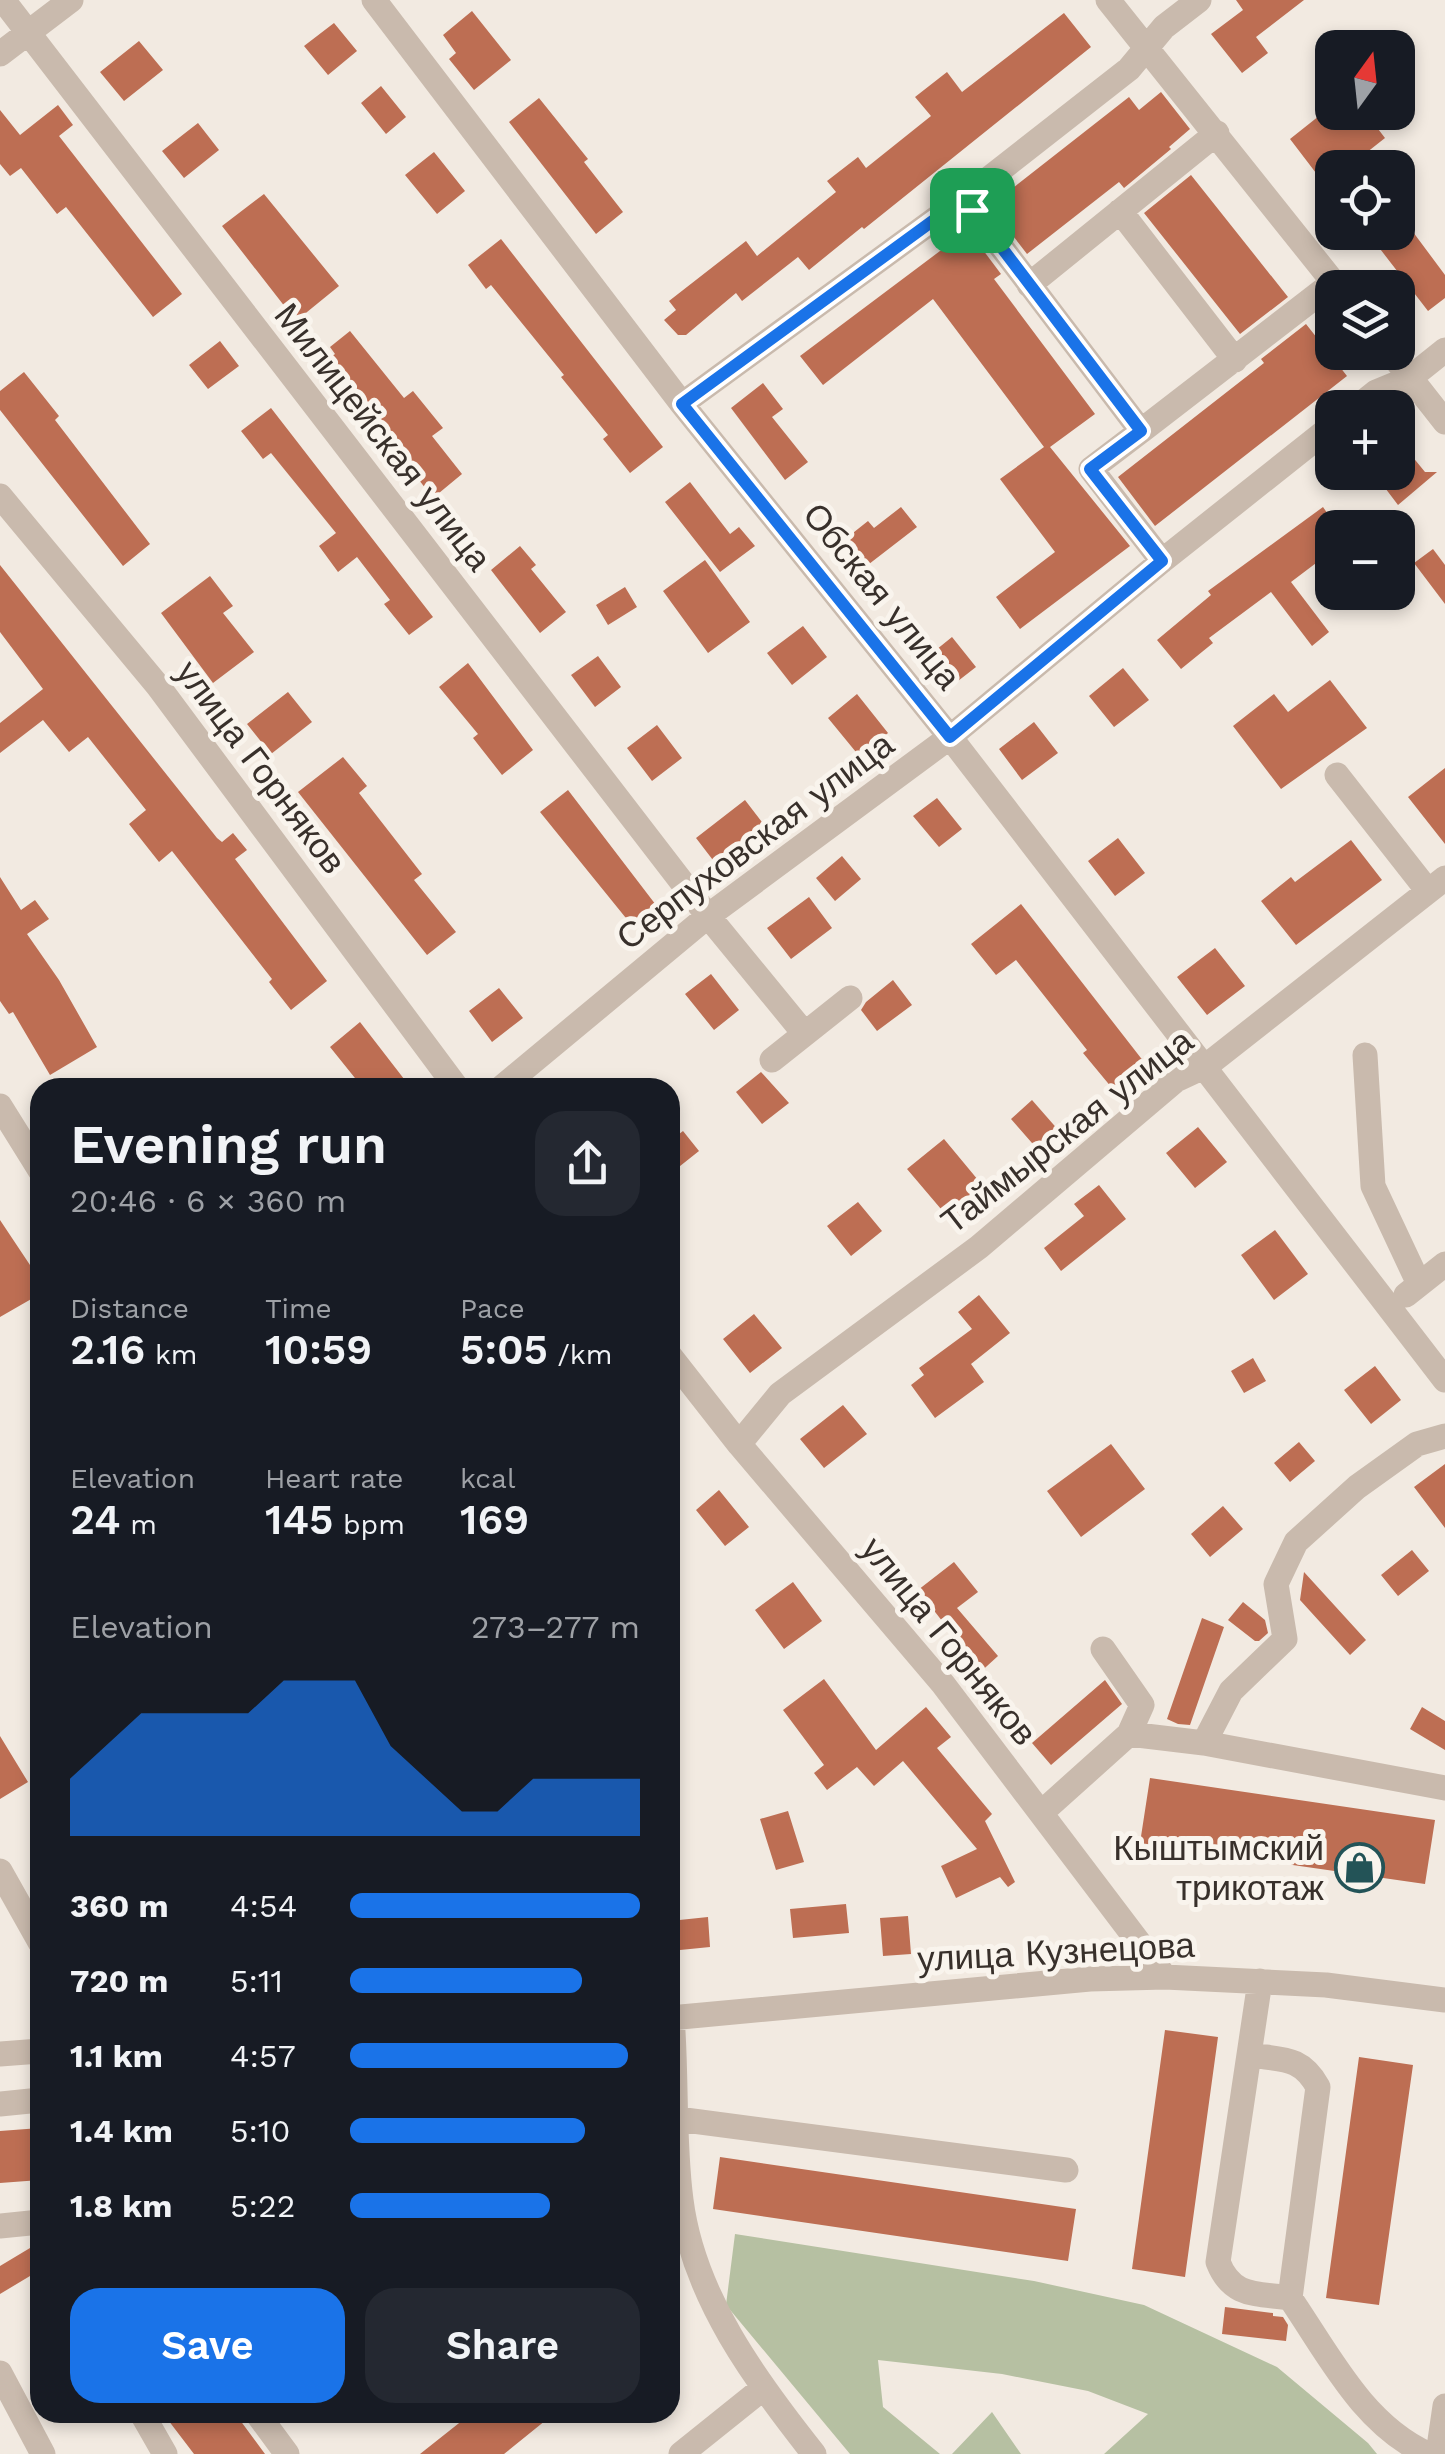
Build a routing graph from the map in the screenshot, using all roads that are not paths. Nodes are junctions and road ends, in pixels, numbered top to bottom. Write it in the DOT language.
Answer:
graph roads {
  1 [pos="3,0"];
  2 [pos="71,0"];
  3 [pos="374,0"];
  4 [pos="1108,0"];
  5 [pos="1199,0"];
  6 [pos="28,32"];
  7 [pos="1146,48"];
  8 [pos="0,54"];
  9 [pos="1217,133"];
  10 [pos="964,198"];
  11 [pos="1120,212"];
  12 [pos="1324,270"];
  13 [pos="1029,285"];
  14 [pos="1315,300"];
  15 [pos="1445,350"];
  16 [pos="1234,360"];
  17 [pos="1404,370"];
  18 [pos="1410,378"];
  19 [pos="1381,390"];
  20 [pos="682,404"];
  21 [pos="1445,422"];
  22 [pos="1141,431"];
  23 [pos="1315,440"];
  24 [pos="0,496"];
  25 [pos="1162,561"];
  26 [pos="950,737"];
  27 [pos="1337,775"];
  28 [pos="1436,885"];
  29 [pos="708,916"];
  30 [pos="850,998"];
  31 [pos="804,1033"];
  32 [pos="1365,1055"];
  33 [pos="772,1060"];
  34 [pos="1206,1066"];
  35 [pos="451,1078"];
  36 [pos="513,1078"];
  37 [pos="0,1106"];
  38 [pos="30,1154"];
  39 [pos="1445,1264"];
  40 [pos="1419,1284"];
  41 [pos="1389,1308"];
  42 [pos="680,1369"];
  43 [pos="1445,1380"];
  44 [pos="1445,1436"];
  45 [pos="740,1444"];
  46 [pos="1102,1648"];
  47 [pos="1129,1734"];
  48 [pos="1204,1743"];
  49 [pos="1445,1788"];
  50 [pos="1042,1813"];
  51 [pos="0,1871"];
  52 [pos="30,1924"];
  53 [pos="1165,1976"];
  54 [pos="1260,1981"];
  55 [pos="1445,2000"];
  56 [pos="680,2017"];
  57 [pos="30,2052"];
  58 [pos="0,2054"];
  59 [pos="1250,2055"];
  60 [pos="30,2101"];
  61 [pos="0,2104"];
  62 [pos="680,2119"];
  63 [pos="1066,2170"];
  64 [pos="680,2219"];
  65 [pos="30,2223"];
  66 [pos="0,2226"];
  67 [pos="1290,2298"];
  68 [pos="0,2373"];
  69 [pos="762,2389"];
  70 [pos="1445,2406"];
  71 [pos="9,2410"];
  72 [pos="147,2423"];
  73 [pos="264,2423"];
  74 [pos="43,2454"];
  75 [pos="165,2454"];
  76 [pos="287,2454"];
  77 [pos="681,2454"];
  78 [pos="814,2454"];
  79 [pos="1428,2454"];
  80 [pos="1438,2454"];
  1 -- 6 [label="street, Милицейская улица"];
  2 -- 6 [label="street"];
  3 -- 20 [label="street, Обская улица"];
  4 -- 7 [label="street"];
  5 -- 7 [label="street"];
  6 -- 8 [label="street"];
  6 -- 29 [label="street, Милицейская улица"];
  7 -- 9 [label="street"];
  7 -- 10 [label="street"];
  9 -- 11 [label="street"];
  9 -- 12 [label="street"];
  10 -- 13 [label="street"];
  10 -- 20 [label="street"];
  11 -- 13 [label="street"];
  11 -- 16 [label="street"];
  13 -- 22 [label="street"];
  14 -- 16 [label="street"];
  15 -- 18 [label="street"];
  16 -- 22 [label="street"];
  17 -- 18 [label="street"];
  18 -- 19 [label="street"];
  18 -- 21 [label="street"];
  20 -- 26 [label="street, Обская улица"];
  22 -- 25 [label="street"];
  23 -- 25 [label="street, Серпуховская улица"];
  24 -- 35 [label="street, улица Горняков"];
  25 -- 26 [label="street, Серпуховская улица"];
  26 -- 29 [label="street, Серпуховская улица"];
  26 -- 34 [label="street, Обская улица"];
  27 -- 28 [label="street"];
  28 -- 34 [label="street, Таймырская улица"];
  29 -- 31 [label="street, Милицейская улица"];
  29 -- 36 [label="street, Серпуховская улица"];
  30 -- 31 [label="street"];
  31 -- 33 [label="street"];
  32 -- 40 [label="street"];
  34 -- 41 [label="street, Обская улица"];
  34 -- 45 [label="street, Таймырская улица"];
  37 -- 38 [label="street"];
  39 -- 40 [label="street"];
  40 -- 41 [label="street"];
  41 -- 43 [label="street, Обская улица"];
  42 -- 45 [label="street, улица Горняков"];
  44 -- 48 [label="street"];
  45 -- 50 [label="street, улица Горняков"];
  46 -- 47 [label="street"];
  47 -- 48 [label="street"];
  47 -- 50 [label="street"];
  48 -- 49 [label="street"];
  50 -- 53 [label="street, улица Горняков"];
  51 -- 52 [label="street"];
  53 -- 54 [label="street, улица Кузнецова"];
  53 -- 56 [label="street, улица Кузнецова"];
  54 -- 55 [label="street, улица Кузнецова"];
  54 -- 59 [label="street"];
  57 -- 58 [label="street"];
  59 -- 67 [label="street"];
  59 -- 67 [label="street"];
  60 -- 61 [label="street"];
  62 -- 63 [label="street"];
  64 -- 69 [label="street"];
  65 -- 66 [label="street"];
  67 -- 79 [label="street"];
  68 -- 71 [label="street"];
  69 -- 77 [label="street"];
  69 -- 78 [label="street"];
  70 -- 80 [label="street"];
  71 -- 74 [label="street"];
  72 -- 75 [label="street"];
  73 -- 76 [label="street"];
}
